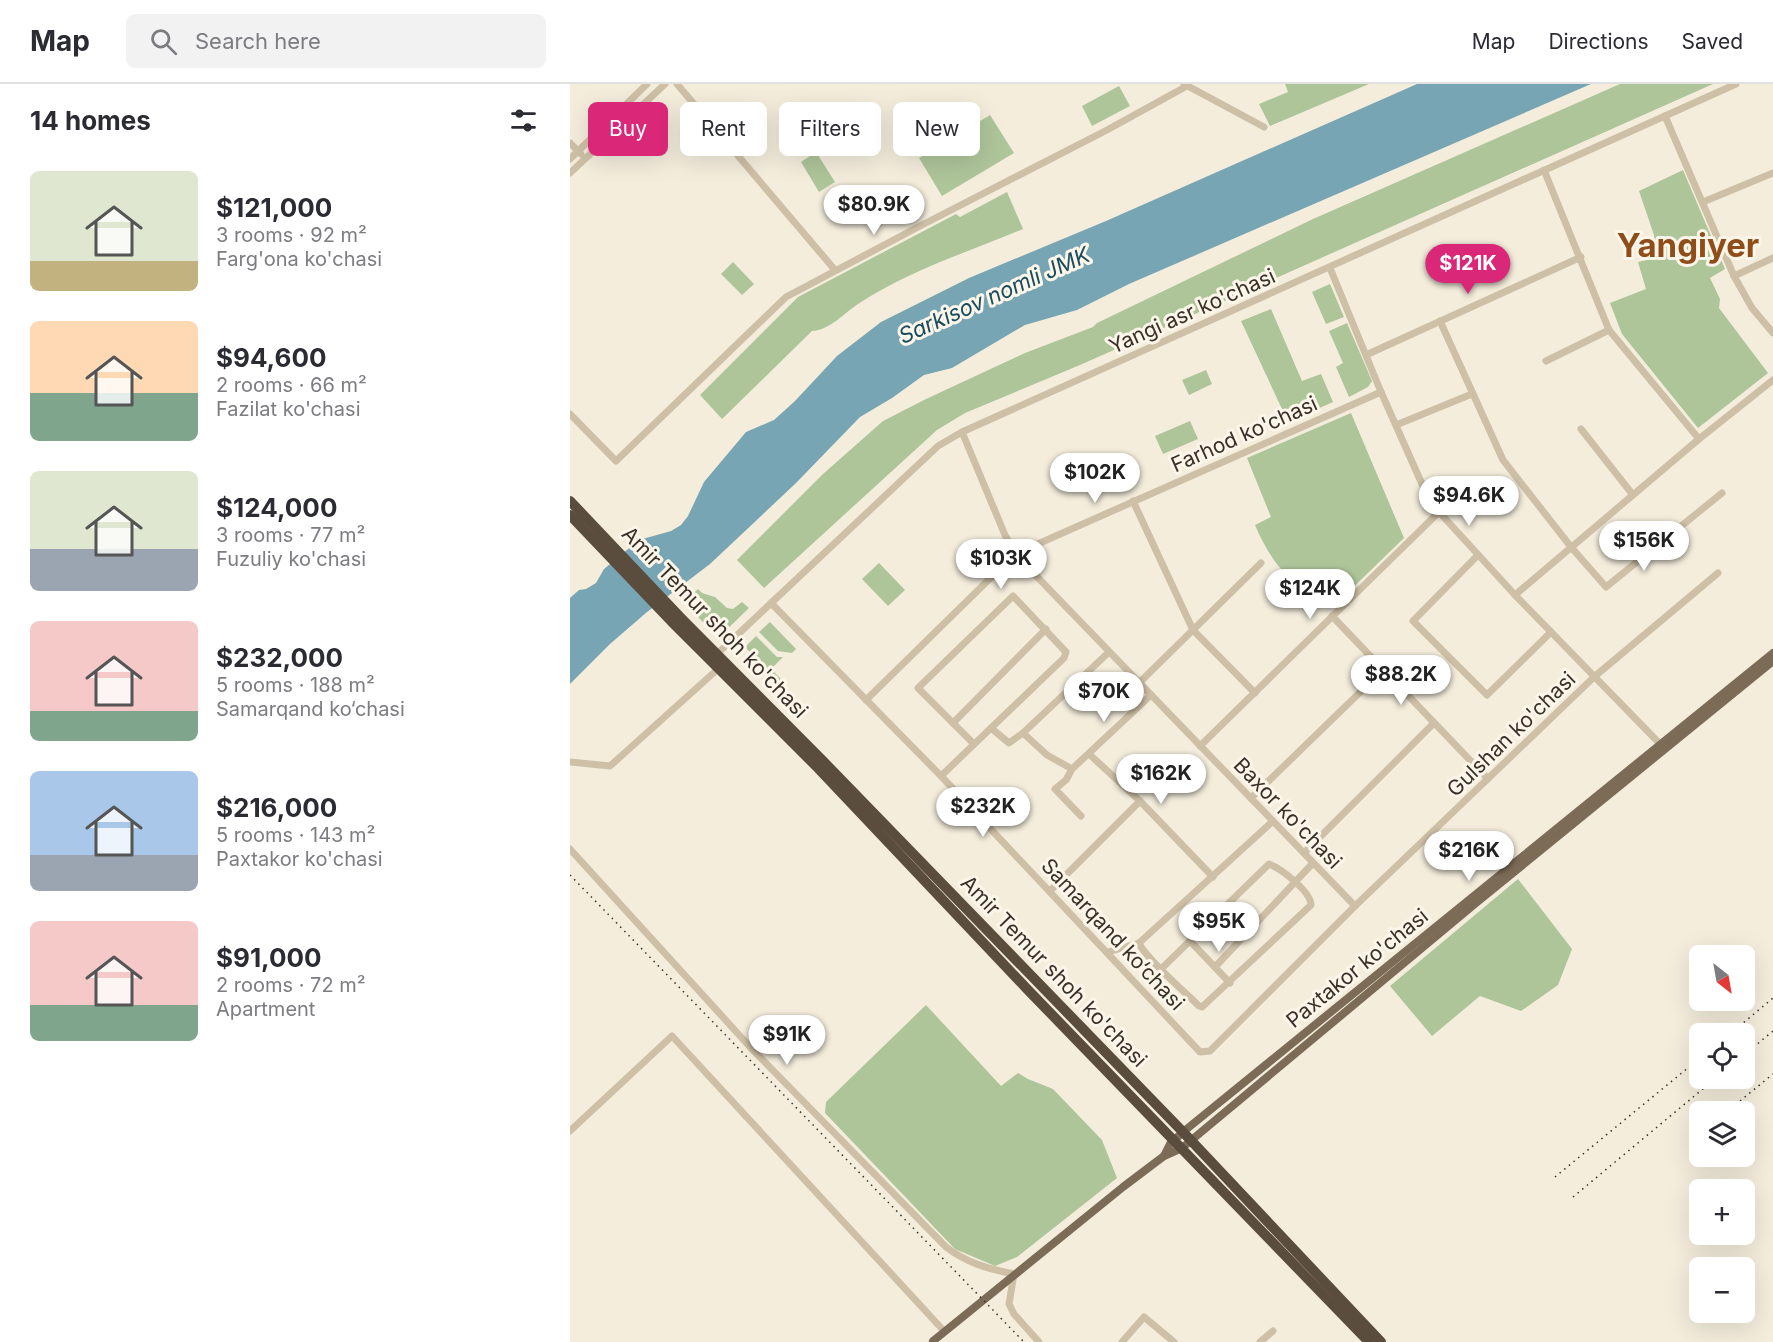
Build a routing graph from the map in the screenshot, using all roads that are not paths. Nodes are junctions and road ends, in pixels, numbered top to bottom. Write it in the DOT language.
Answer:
graph roads {
  1 [pos="647,84"];
  2 [pos="665,84"];
  3 [pos="677,84"];
  4 [pos="1736,84"];
  5 [pos="1185,85"];
  6 [pos="628,102"];
  7 [pos="646,102"];
  8 [pos="1665,116"];
  9 [pos="1264,127"];
  10 [pos="588,142"];
  11 [pos="570,143"];
  12 [pos="578,152"];
  13 [pos="586,158"];
  14 [pos="570,159"];
  15 [pos="1544,170"];
  16 [pos="570,173"];
  17 [pos="1773,173"];
  18 [pos="1703,202"];
  19 [pos="1581,257"];
  20 [pos="1773,258"];
  21 [pos="1330,268"];
  22 [pos="835,270"];
  23 [pos="1734,276"];
  24 [pos="1440,321"];
  25 [pos="1609,330"];
  26 [pos="1773,333"];
  27 [pos="1366,355"];
  28 [pos="1546,361"];
  29 [pos="1773,380"];
  30 [pos="1381,392"];
  31 [pos="1472,394"];
  32 [pos="570,414"];
  33 [pos="1396,425"];
  34 [pos="1581,429"];
  35 [pos="962,432"];
  36 [pos="1699,439"];
  37 [pos="1722,494"];
  38 [pos="1633,495"];
  39 [pos="570,501"];
  40 [pos="1133,501"];
  41 [pos="1438,513"];
  42 [pos="570,515"];
  43 [pos="605,545"];
  44 [pos="1571,548"];
  45 [pos="1015,554"];
  46 [pos="1478,555"];
  47 [pos="1261,563"];
  48 [pos="1718,573"];
  49 [pos="1515,595"];
  50 [pos="771,603"];
  51 [pos="1332,616"];
  52 [pos="677,620"];
  53 [pos="1046,629"];
  54 [pos="1193,630"];
  55 [pos="1551,632"];
  56 [pos="1109,652"];
  57 [pos="1773,653"];
  58 [pos="717,654"];
  59 [pos="1773,661"];
  60 [pos="719,668"];
  61 [pos="1383,670"];
  62 [pos="1594,677"];
  63 [pos="1139,683"];
  64 [pos="1255,693"];
  65 [pos="1151,695"];
  66 [pos="866,700"];
  67 [pos="953,723"];
  68 [pos="1434,723"];
  69 [pos="991,728"];
  70 [pos="1023,733"];
  71 [pos="974,744"];
  72 [pos="1200,746"];
  73 [pos="1662,746"];
  74 [pos="1089,754"];
  75 [pos="570,762"];
  76 [pos="1072,769"];
  77 [pos="941,776"];
  78 [pos="1488,779"];
  79 [pos="1251,798"];
  80 [pos="1140,801"];
  81 [pos="1080,816"];
  82 [pos="1273,821"];
  83 [pos="570,849"];
  84 [pos="1304,853"];
  85 [pos="1313,863"];
  86 [pos="1213,877"];
  87 [pos="1295,882"];
  88 [pos="1050,891"];
  89 [pos="1355,906"];
  90 [pos="1190,941"];
  91 [pos="1139,944"];
  92 [pos="1108,952"];
  93 [pos="1215,967"];
  94 [pos="1161,969"];
  95 [pos="1037,981"];
  96 [pos="1230,983"];
  97 [pos="1028,990"];
  98 [pos="1205,1053"];
  99 [pos="570,1131"];
  100 [pos="1183,1140"];
  101 [pos="1014,1274"];
  102 [pos="944,1331"];
  103 [pos="1273,1331"];
  104 [pos="933,1342"];
  105 [pos="1039,1342"];
  106 [pos="1122,1342"];
  107 [pos="1174,1342"];
  108 [pos="1260,1342"];
  109 [pos="1369,1342"];
  110 [pos="1381,1342"];
  1 -- 6 [label="street"];
  2 -- 7 [label="street"];
  3 -- 22 [label="street"];
  4 -- 8 [label="street, Yangi asr ko'chasi"];
  5 -- 9 [label="street"];
  5 -- 22 [label="street"];
  8 -- 15 [label="street, Yangi asr ko'chasi"];
  8 -- 18 [label="street"];
  10 -- 12 [label="street"];
  11 -- 12 [label="street"];
  12 -- 13 [label="street"];
  12 -- 14 [label="street"];
  13 -- 16 [label="street"];
  15 -- 19 [label="street"];
  15 -- 21 [label="street, Yangi asr ko'chasi"];
  17 -- 18 [label="street"];
  18 -- 23 [label="street"];
  19 -- 24 [label="street"];
  19 -- 25 [label="street"];
  20 -- 23 [label="street"];
  21 -- 27 [label="street"];
  21 -- 35 [label="street, Yangi asr ko'chasi"];
  22 -- 32 [label="street"];
  23 -- 26 [label="street"];
  24 -- 27 [label="street"];
  24 -- 31 [label="street"];
  25 -- 28 [label="street"];
  25 -- 36 [label="street"];
  27 -- 30 [label="street"];
  29 -- 36 [label="street"];
  30 -- 33 [label="street"];
  30 -- 40 [label="street, Farhod ko'chasi"];
  31 -- 33 [label="street"];
  31 -- 44 [label="street"];
  33 -- 41 [label="street"];
  34 -- 38 [label="street"];
  35 -- 45 [label="street, Baxor ko'chasi"];
  35 -- 50 [label="street, Yangi asr ko'chasi"];
  36 -- 38 [label="street"];
  37 -- 44 [label="street"];
  38 -- 44 [label="street"];
  39 -- 43 [label="highway, Amir Temur shoh ko'chasi"];
  40 -- 45 [label="street, Farhod ko'chasi"];
  40 -- 54 [label="street"];
  41 -- 46 [label="street"];
  41 -- 51 [label="street"];
  42 -- 43 [label="highway, Amir Temur shoh ko'chasi"];
  43 -- 52 [label="highway, Amir Temur shoh ko'chasi"];
  44 -- 49 [label="street"];
  45 -- 56 [label="street, Baxor ko'chasi"];
  45 -- 66 [label="street, Farhod ko'chasi"];
  46 -- 49 [label="street"];
  46 -- 55 [label="street"];
  47 -- 54 [label="street"];
  48 -- 62 [label="street, Gulshan ko'chasi"];
  49 -- 55 [label="street"];
  50 -- 58 [label="street, Yangi asr ko'chasi"];
  50 -- 66 [label="street, Samarqand ko‘chasi"];
  51 -- 61 [label="street"];
  51 -- 64 [label="street"];
  52 -- 58 [label="highway, Amir Temur shoh ko'chasi"];
  52 -- 60 [label="highway, Amir Temur shoh ko'chasi"];
  53 -- 67 [label="street"];
  53 -- 67 [label="street"];
  53 -- 69 [label="street"];
  54 -- 63 [label="street"];
  54 -- 64 [label="street"];
  55 -- 62 [label="street"];
  56 -- 63 [label="street, Baxor ko'chasi"];
  56 -- 70 [label="street"];
  57 -- 73 [label="main road, Paxtakor ko'chasi"];
  58 -- 95 [label="highway, Amir Temur shoh ko'chasi"];
  59 -- 73 [label="main road, Paxtakor ko'chasi"];
  60 -- 75 [label="street"];
  60 -- 97 [label="highway, Amir Temur shoh ko'chasi"];
  61 -- 68 [label="street"];
  61 -- 79 [label="street"];
  62 -- 73 [label="street"];
  62 -- 78 [label="street, Gulshan ko'chasi"];
  63 -- 65 [label="street, Baxor ko'chasi"];
  64 -- 72 [label="street"];
  65 -- 72 [label="street, Baxor ko'chasi"];
  65 -- 74 [label="street"];
  66 -- 77 [label="street, Samarqand ko‘chasi"];
  67 -- 71 [label="street"];
  68 -- 78 [label="street"];
  68 -- 84 [label="street"];
  69 -- 70 [label="street"];
  69 -- 71 [label="street"];
  70 -- 76 [label="street"];
  71 -- 77 [label="street"];
  72 -- 79 [label="street, Baxor ko'chasi"];
  73 -- 100 [label="main road, Paxtakor ko'chasi"];
  74 -- 76 [label="street"];
  74 -- 80 [label="street"];
  76 -- 81 [label="street"];
  77 -- 88 [label="street, Samarqand ko‘chasi"];
  78 -- 89 [label="street, Gulshan ko'chasi"];
  79 -- 82 [label="street, Baxor ko'chasi"];
  80 -- 86 [label="street"];
  80 -- 88 [label="street"];
  82 -- 84 [label="street, Baxor ko'chasi"];
  82 -- 86 [label="street"];
  83 -- 101 [label="street"];
  84 -- 85 [label="street, Baxor ko'chasi"];
  85 -- 87 [label="street"];
  85 -- 89 [label="street, Baxor ko'chasi"];
  86 -- 91 [label="street"];
  87 -- 90 [label="street"];
  87 -- 93 [label="street"];
  87 -- 96 [label="street"];
  88 -- 92 [label="street, Samarqand ko‘chasi"];
  89 -- 98 [label="street, Gulshan ko'chasi"];
  90 -- 93 [label="street"];
  90 -- 94 [label="street"];
  91 -- 92 [label="street"];
  91 -- 94 [label="street"];
  92 -- 98 [label="street, Samarqand ko‘chasi"];
  93 -- 96 [label="street"];
  94 -- 96 [label="street"];
  95 -- 97 [label="highway"];
  95 -- 100 [label="highway, Amir Temur shoh ko'chasi"];
  97 -- 100 [label="highway, Amir Temur shoh ko'chasi"];
  99 -- 102 [label="street"];
  100 -- 101 [label="main road, Paxtakor ko'chasi"];
  100 -- 109 [label="highway, Amir Temur shoh ko'chasi"];
  100 -- 110 [label="highway, Amir Temur shoh ko'chasi"];
  101 -- 102 [label="main road, Paxtakor ko'chasi"];
  101 -- 105 [label="street"];
  102 -- 104 [label="main road, Paxtakor ko'chasi"];
  103 -- 108 [label="street"];
  106 -- 107 [label="street"];
}
